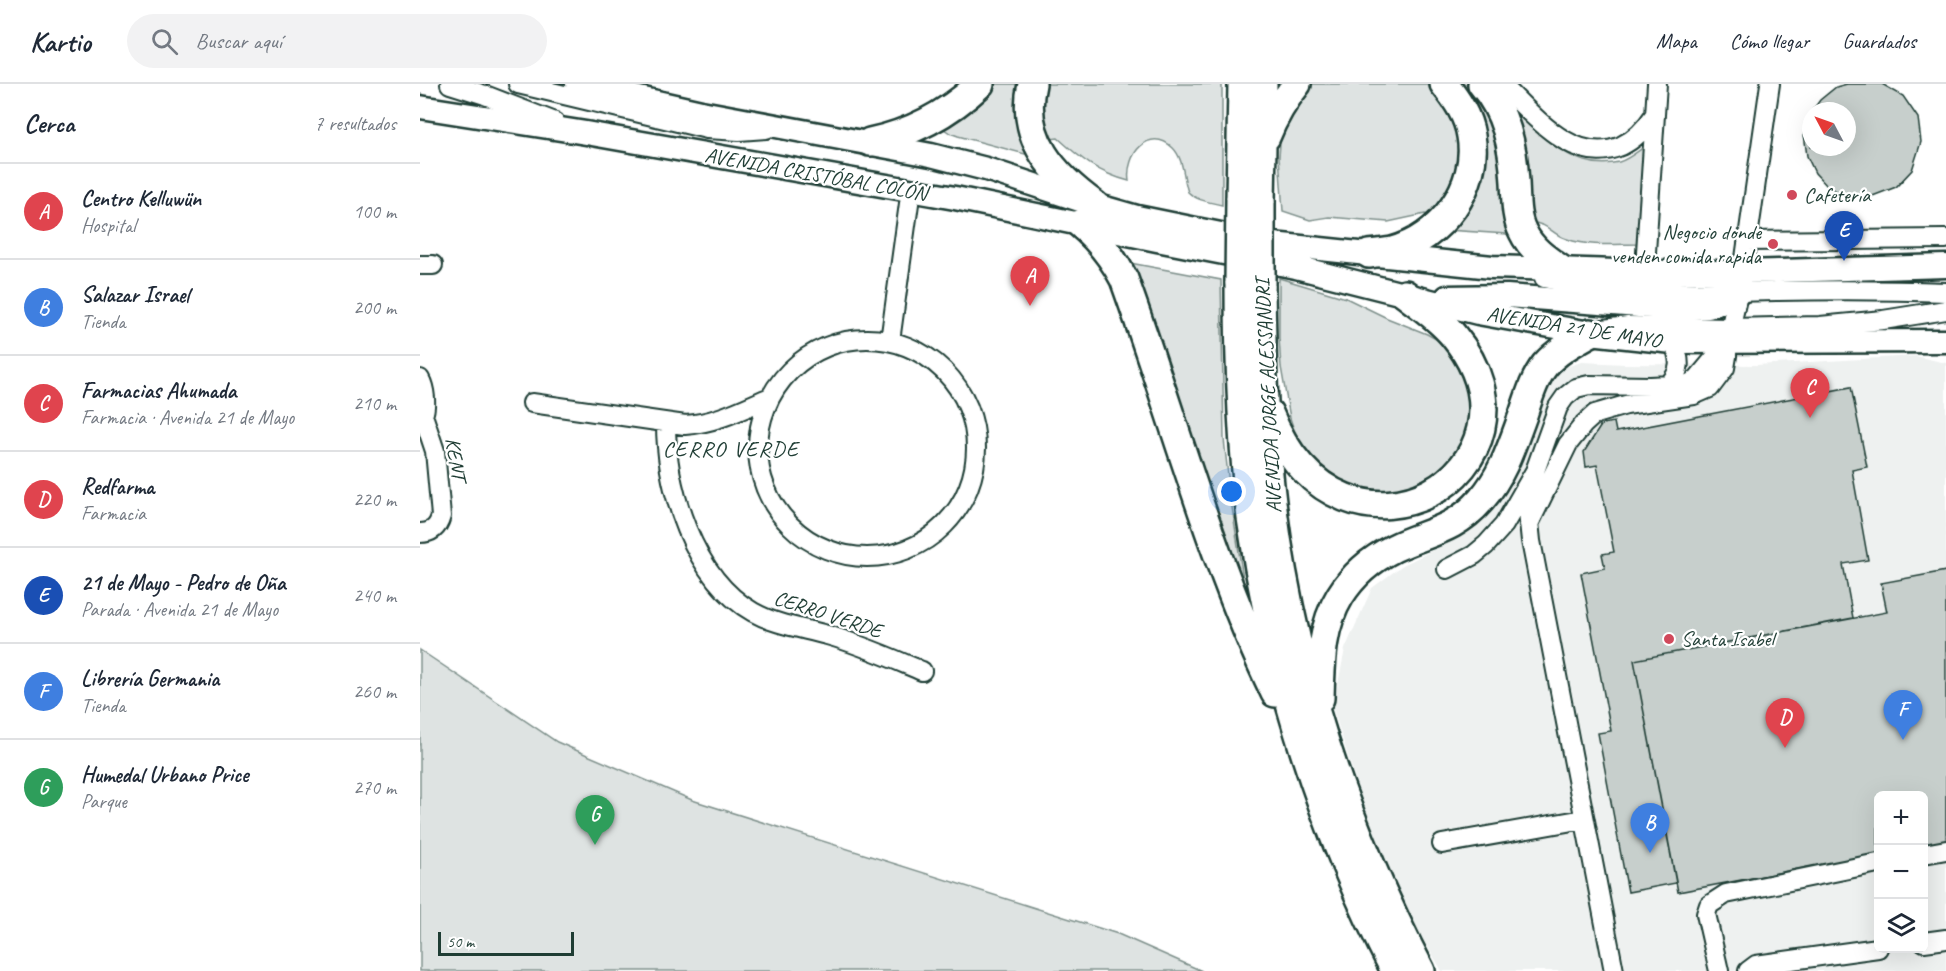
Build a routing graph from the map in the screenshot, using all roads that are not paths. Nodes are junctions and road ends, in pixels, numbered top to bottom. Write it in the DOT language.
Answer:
graph roads {
  1 [pos="450,84"];
  2 [pos="518,84"];
  3 [pos="577,84"];
  4 [pos="980,84"];
  5 [pos="1032,84"];
  6 [pos="1297,84"];
  7 [pos="1444,84"];
  8 [pos="1482,84"];
  9 [pos="1501,84"];
  10 [pos="1657,84"];
  11 [pos="1770,84"];
  12 [pos="1246,87"];
  13 [pos="420,106"];
  14 [pos="1654,114"];
  15 [pos="786,127"];
  16 [pos="586,134"];
  17 [pos="870,142"];
  18 [pos="1262,149"];
  19 [pos="911,189"];
  20 [pos="1251,201"];
  21 [pos="1088,215"];
  22 [pos="1946,239"];
  23 [pos="1747,242"];
  24 [pos="1210,251"];
  25 [pos="1369,254"];
  26 [pos="1946,266"];
  27 [pos="1492,267"];
  28 [pos="1562,270"];
  29 [pos="1647,272"];
  30 [pos="1741,282"];
  31 [pos="1250,284"];
  32 [pos="1946,292"];
  33 [pos="1416,296"];
  34 [pos="1946,310"];
  35 [pos="1590,333"];
  36 [pos="1728,335"];
  37 [pos="890,341"];
  38 [pos="1946,341"];
  39 [pos="1674,342"];
  40 [pos="420,379"];
  41 [pos="1667,386"];
  42 [pos="770,397"];
  43 [pos="1264,400"];
  44 [pos="532,403"];
  45 [pos="422,416"];
  46 [pos="666,423"];
  47 [pos="1535,471"];
  48 [pos="1529,524"];
  49 [pos="420,533"];
  50 [pos="1447,569"];
  51 [pos="922,671"];
  52 [pos="1312,741"];
  53 [pos="1584,819"];
  54 [pos="1442,844"];
  55 [pos="1946,850"];
  56 [pos="1928,853"];
  57 [pos="1874,864"];
  58 [pos="1946,939"];
  59 [pos="1928,941"];
  60 [pos="1874,949"];
  61 [pos="1395,971"];
  62 [pos="1421,971"];
  63 [pos="1614,971"];
  64 [pos="1719,971"];
  65 [pos="1748,971"];
  1 -- 16 [label="street"];
  2 -- 15 [label="street"];
  3 -- 15 [label="main road, AVENIDA CRISTÓBAL COLÓN"];
  4 -- 17 [label="highway"];
  5 -- 21 [label="highway"];
  6 -- 18 [label="highway"];
  7 -- 25 [label="highway"];
  8 -- 28 [label="highway"];
  9 -- 14 [label="street"];
  10 -- 14 [label="street"];
  11 -- 23 [label="street"];
  12 -- 18 [label="highway, AVENIDA JORGE ALESSANDRI"];
  12 -- 20 [label="highway, AVENIDA JORGE ALESSANDRI"];
  13 -- 16 [label="main road, AVENIDA CRISTÓBAL COLÓN"];
  14 -- 29 [label="street"];
  15 -- 17 [label="main road, AVENIDA CRISTÓBAL COLÓN"];
  16 -- 19 [label="main road, AVENIDA CRISTÓBAL COLÓN"];
  17 -- 21 [label="main road, AVENIDA CRISTÓBAL COLÓN"];
  18 -- 20 [label="highway, AVENIDA JORGE ALESSANDRI"];
  19 -- 21 [label="main road, AVENIDA CRISTÓBAL COLÓN"];
  19 -- 37 [label="street"];
  20 -- 31 [label="highway, AVENIDA JORGE ALESSANDRI, bridge"];
  21 -- 24 [label="main road, AVENIDA CRISTÓBAL COLÓN"];
  21 -- 25 [label="main road, AVENIDA CRISTÓBAL COLÓN"];
  21 -- 52 [label="highway"];
  22 -- 23 [label="street"];
  23 -- 30 [label="street"];
  24 -- 33 [label="main road, AVENIDA 21 DE MAYO"];
  25 -- 27 [label="main road"];
  26 -- 30 [label="main road"];
  27 -- 28 [label="main road"];
  27 -- 30 [label="street"];
  28 -- 29 [label="main road"];
  29 -- 30 [label="main road"];
  30 -- 32 [label="street"];
  30 -- 33 [label="main road"];
  30 -- 36 [label="street"];
  31 -- 43 [label="highway, AVENIDA JORGE ALESSANDRI"];
  31 -- 52 [label="highway, AVENIDA JORGE ALESSANDRI"];
  33 -- 35 [label="main road, AVENIDA 21 DE MAYO"];
  33 -- 43 [label="highway"];
  34 -- 36 [label="street"];
  35 -- 36 [label="street"];
  35 -- 39 [label="main road, AVENIDA 21 DE MAYO"];
  35 -- 52 [label="highway"];
  36 -- 38 [label="main road, AVENIDA 21 DE MAYO"];
  36 -- 39 [label="main road, AVENIDA 21 DE MAYO"];
  36 -- 41 [label="street"];
  36 -- 48 [label="street"];
  37 -- 42 [label="street"];
  37 -- 42 [label="street"];
  39 -- 41 [label="street"];
  40 -- 45 [label="street, KENT"];
  41 -- 47 [label="street"];
  42 -- 46 [label="street"];
  43 -- 52 [label="highway, AVENIDA JORGE ALESSANDRI"];
  44 -- 46 [label="street"];
  45 -- 49 [label="street, KENT"];
  46 -- 51 [label="street, CERRO VERDE"];
  47 -- 48 [label="street"];
  47 -- 50 [label="street"];
  48 -- 53 [label="street"];
  52 -- 61 [label="highway, AVENIDA JORGE ALESSANDRI"];
  52 -- 62 [label="highway, AVENIDA JORGE ALESSANDRI"];
  53 -- 54 [label="street"];
  53 -- 63 [label="street"];
  55 -- 56 [label="street"];
  57 -- 64 [label="street"];
  58 -- 59 [label="street"];
  60 -- 65 [label="street"];
}
